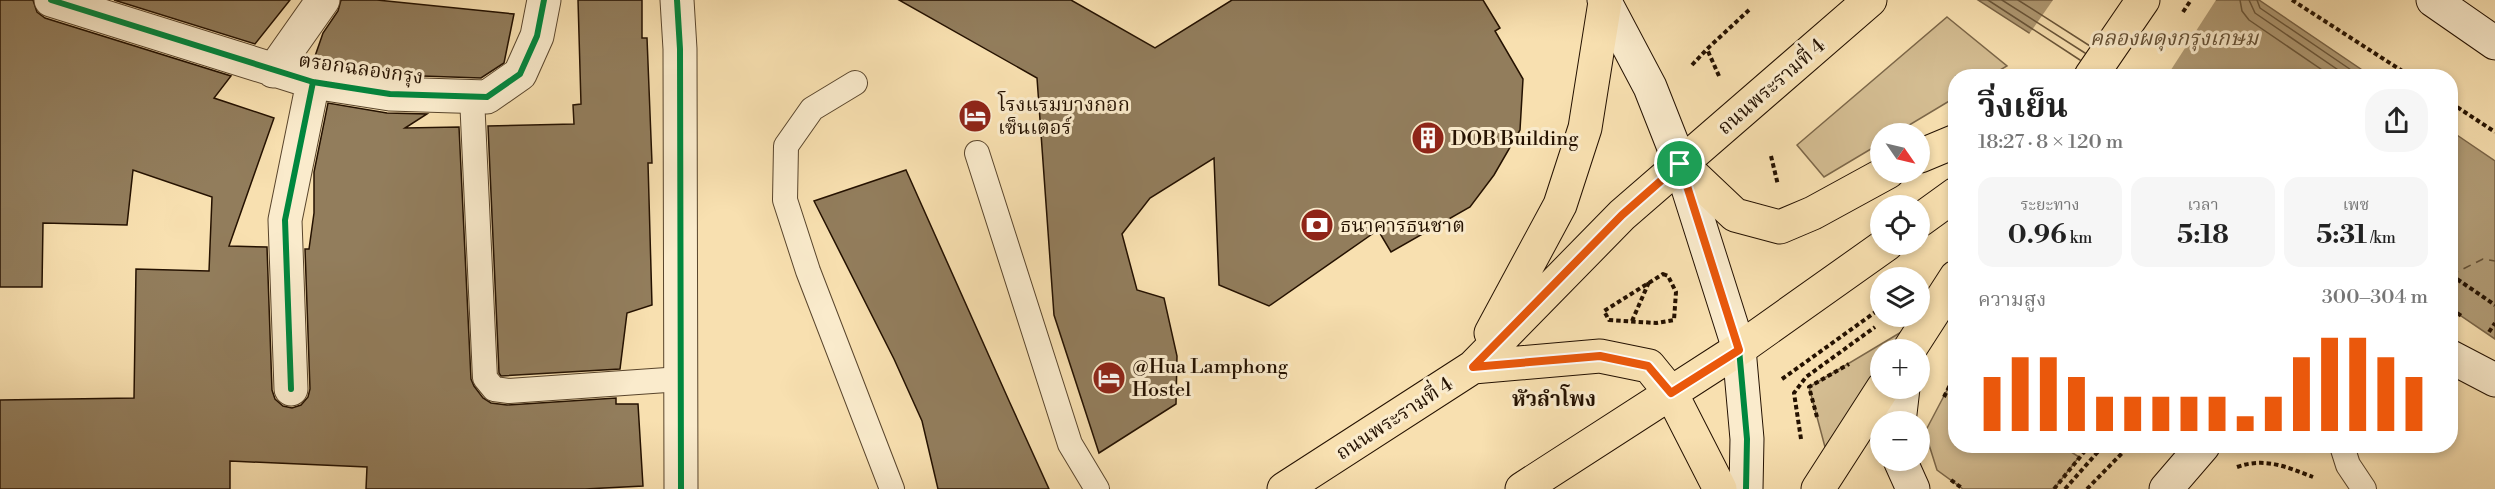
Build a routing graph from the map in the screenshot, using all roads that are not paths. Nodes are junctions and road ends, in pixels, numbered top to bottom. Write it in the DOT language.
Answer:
graph roads {
  1 [pos="51,0"];
  2 [pos="323,0"];
  3 [pos="544,0"];
  4 [pos="677,0"];
  5 [pos="1870,0"];
  6 [pos="2143,0"];
  7 [pos="2433,0"];
  8 [pos="1605,1"];
  9 [pos="2495,43"];
  10 [pos="2096,69"];
  11 [pos="273,70"];
  12 [pos="313,82"];
  13 [pos="855,83"];
  14 [pos="472,97"];
  15 [pos="1948,144"];
  16 [pos="1930,152"];
  17 [pos="977,153"];
  18 [pos="1680,164"];
  19 [pos="1870,182"];
  20 [pos="1948,200"];
  21 [pos="1930,213"];
  22 [pos="1872,255"];
  23 [pos="1948,289"];
  24 [pos="1916,339"];
  25 [pos="1739,350"];
  26 [pos="2458,361"];
  27 [pos="1473,367"];
  28 [pos="681,379"];
  29 [pos="2495,380"];
  30 [pos="291,389"];
  31 [pos="1671,393"];
  32 [pos="1877,399"];
  33 [pos="2197,453"];
  34 [pos="2345,453"];
  35 [pos="1905,471"];
  36 [pos="681,489"];
  37 [pos="892,489"];
  38 [pos="1097,489"];
  39 [pos="1284,489"];
  40 [pos="1522,489"];
  41 [pos="1720,489"];
  42 [pos="1746,489"];
  43 [pos="1818,489"];
  44 [pos="1913,489"];
  45 [pos="2166,489"];
  46 [pos="2364,489"];
  1 -- 11 [label="street, ตรอกฉลองกรุง"];
  2 -- 11 [label="street"];
  3 -- 14 [label="street, ตรอกฉลองกรุง"];
  4 -- 28 [label="street"];
  5 -- 18 [label="main road, ถนนพระรามที่ 4"];
  6 -- 10 [label="main road"];
  7 -- 9 [label="street"];
  8 -- 18 [label="street"];
  8 -- 27 [label="main road"];
  11 -- 12 [label="street, ตรอกฉลองกรุง"];
  12 -- 14 [label="street, ตรอกฉลองกรุง"];
  12 -- 30 [label="street"];
  13 -- 37 [label="lane"];
  14 -- 28 [label="lane"];
  15 -- 16 [label="main road"];
  17 -- 38 [label="lane"];
  18 -- 19 [label="main road"];
  18 -- 25 [label="street"];
  18 -- 27 [label="main road, ถนนพระรามที่ 4"];
  20 -- 21 [label="main road"];
  22 -- 25 [label="main road"];
  23 -- 24 [label="main road"];
  25 -- 31 [label="main road"];
  25 -- 42 [label="street"];
  26 -- 29 [label="street"];
  27 -- 31 [label="main road"];
  27 -- 39 [label="main road, ถนนพระรามที่ 4"];
  28 -- 36 [label="street"];
  31 -- 40 [label="main road"];
  31 -- 41 [label="main road"];
  32 -- 43 [label="main road"];
  33 -- 45 [label="street"];
  34 -- 46 [label="lane"];
  35 -- 44 [label="street"];
}
